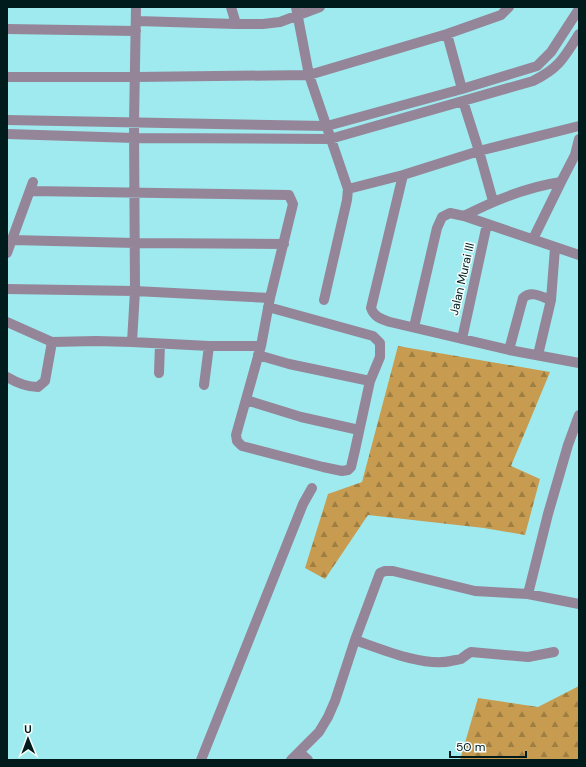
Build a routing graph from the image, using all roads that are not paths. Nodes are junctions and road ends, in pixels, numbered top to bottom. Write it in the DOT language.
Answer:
graph roads {
  1 [pos="136,7"];
  2 [pos="231,7"];
  3 [pos="320,7"];
  4 [pos="509,7"];
  5 [pos="579,9"];
  6 [pos="297,12"];
  7 [pos="236,24"];
  8 [pos="136,26"];
  9 [pos="7,29"];
  10 [pos="447,34"];
  11 [pos="579,34"];
  12 [pos="309,75"];
  13 [pos="7,77"];
  14 [pos="135,77"];
  15 [pos="484,82"];
  16 [pos="462,89"];
  17 [pos="488,94"];
  18 [pos="463,101"];
  19 [pos="7,120"];
  20 [pos="134,124"];
  21 [pos="327,126"];
  22 [pos="579,126"];
  23 [pos="7,134"];
  24 [pos="134,138"];
  25 [pos="330,139"];
  26 [pos="579,139"];
  27 [pos="479,151"];
  28 [pos="403,175"];
  29 [pos="561,182"];
  30 [pos="348,189"];
  31 [pos="135,193"];
  32 [pos="493,201"];
  33 [pos="464,216"];
  34 [pos="487,224"];
  35 [pos="12,240"];
  36 [pos="533,240"];
  37 [pos="135,243"];
  38 [pos="284,244"];
  39 [pos="555,248"];
  40 [pos="7,253"];
  41 [pos="579,255"];
  42 [pos="7,289"];
  43 [pos="135,291"];
  44 [pos="324,300"];
  45 [pos="551,300"];
  46 [pos="269,302"];
  47 [pos="7,322"];
  48 [pos="414,327"];
  49 [pos="462,338"];
  50 [pos="52,342"];
  51 [pos="132,342"];
  52 [pos="160,344"];
  53 [pos="209,346"];
  54 [pos="509,350"];
  55 [pos="260,351"];
  56 [pos="538,355"];
  57 [pos="579,363"];
  58 [pos="159,373"];
  59 [pos="7,377"];
  60 [pos="370,381"];
  61 [pos="204,385"];
  62 [pos="246,400"];
  63 [pos="579,415"];
  64 [pos="359,430"];
  65 [pos="312,488"];
  66 [pos="528,594"];
  67 [pos="579,604"];
  68 [pos="355,640"];
  69 [pos="554,652"];
  70 [pos="299,752"];
  71 [pos="201,760"];
  72 [pos="291,760"];
  73 [pos="308,760"];
  1 -- 8 [label="street"];
  2 -- 7 [label="street"];
  3 -- 6 [label="street"];
  4 -- 10 [label="street"];
  5 -- 15 [label="street"];
  6 -- 7 [label="street"];
  6 -- 12 [label="street"];
  7 -- 8 [label="street"];
  8 -- 9 [label="street"];
  8 -- 14 [label="street"];
  10 -- 12 [label="street"];
  10 -- 16 [label="street"];
  11 -- 17 [label="street"];
  12 -- 14 [label="street"];
  12 -- 21 [label="street"];
  13 -- 14 [label="street"];
  14 -- 20 [label="street"];
  15 -- 16 [label="street"];
  15 -- 17 [label="street"];
  16 -- 21 [label="street"];
  17 -- 18 [label="street"];
  18 -- 25 [label="street"];
  18 -- 27 [label="street"];
  19 -- 20 [label="street"];
  20 -- 21 [label="street"];
  20 -- 24 [label="street"];
  21 -- 25 [label="street"];
  22 -- 27 [label="street"];
  23 -- 24 [label="street"];
  24 -- 25 [label="street"];
  24 -- 31 [label="street"];
  25 -- 30 [label="street"];
  26 -- 29 [label="street"];
  27 -- 28 [label="street"];
  27 -- 32 [label="street"];
  28 -- 30 [label="street"];
  28 -- 48 [label="street"];
  29 -- 32 [label="street"];
  29 -- 36 [label="street"];
  30 -- 44 [label="street"];
  31 -- 35 [label="street"];
  31 -- 37 [label="street"];
  31 -- 38 [label="street"];
  32 -- 33 [label="street"];
  33 -- 34 [label="street"];
  33 -- 48 [label="street"];
  34 -- 36 [label="street"];
  34 -- 49 [label="street, Jalan Murai III"];
  35 -- 37 [label="street"];
  35 -- 40 [label="street"];
  36 -- 39 [label="street"];
  37 -- 38 [label="street"];
  37 -- 43 [label="street"];
  38 -- 46 [label="street"];
  39 -- 41 [label="street"];
  39 -- 45 [label="street"];
  42 -- 43 [label="street"];
  43 -- 46 [label="street"];
  43 -- 51 [label="street"];
  45 -- 54 [label="street"];
  45 -- 56 [label="street"];
  46 -- 55 [label="street"];
  46 -- 60 [label="street"];
  47 -- 50 [label="street"];
  48 -- 49 [label="street"];
  49 -- 54 [label="street"];
  50 -- 51 [label="street"];
  50 -- 59 [label="street"];
  51 -- 52 [label="street"];
  52 -- 53 [label="street"];
  52 -- 58 [label="street"];
  53 -- 55 [label="street"];
  53 -- 61 [label="street"];
  54 -- 56 [label="street"];
  55 -- 60 [label="street"];
  55 -- 62 [label="street"];
  56 -- 57 [label="street"];
  60 -- 64 [label="street"];
  62 -- 64 [label="street"];
  62 -- 64 [label="street"];
  63 -- 66 [label="street"];
  65 -- 71 [label="street"];
  66 -- 67 [label="street"];
  66 -- 68 [label="street"];
  68 -- 69 [label="street"];
  68 -- 70 [label="street"];
  70 -- 72 [label="street"];
  70 -- 73 [label="street"];
}
